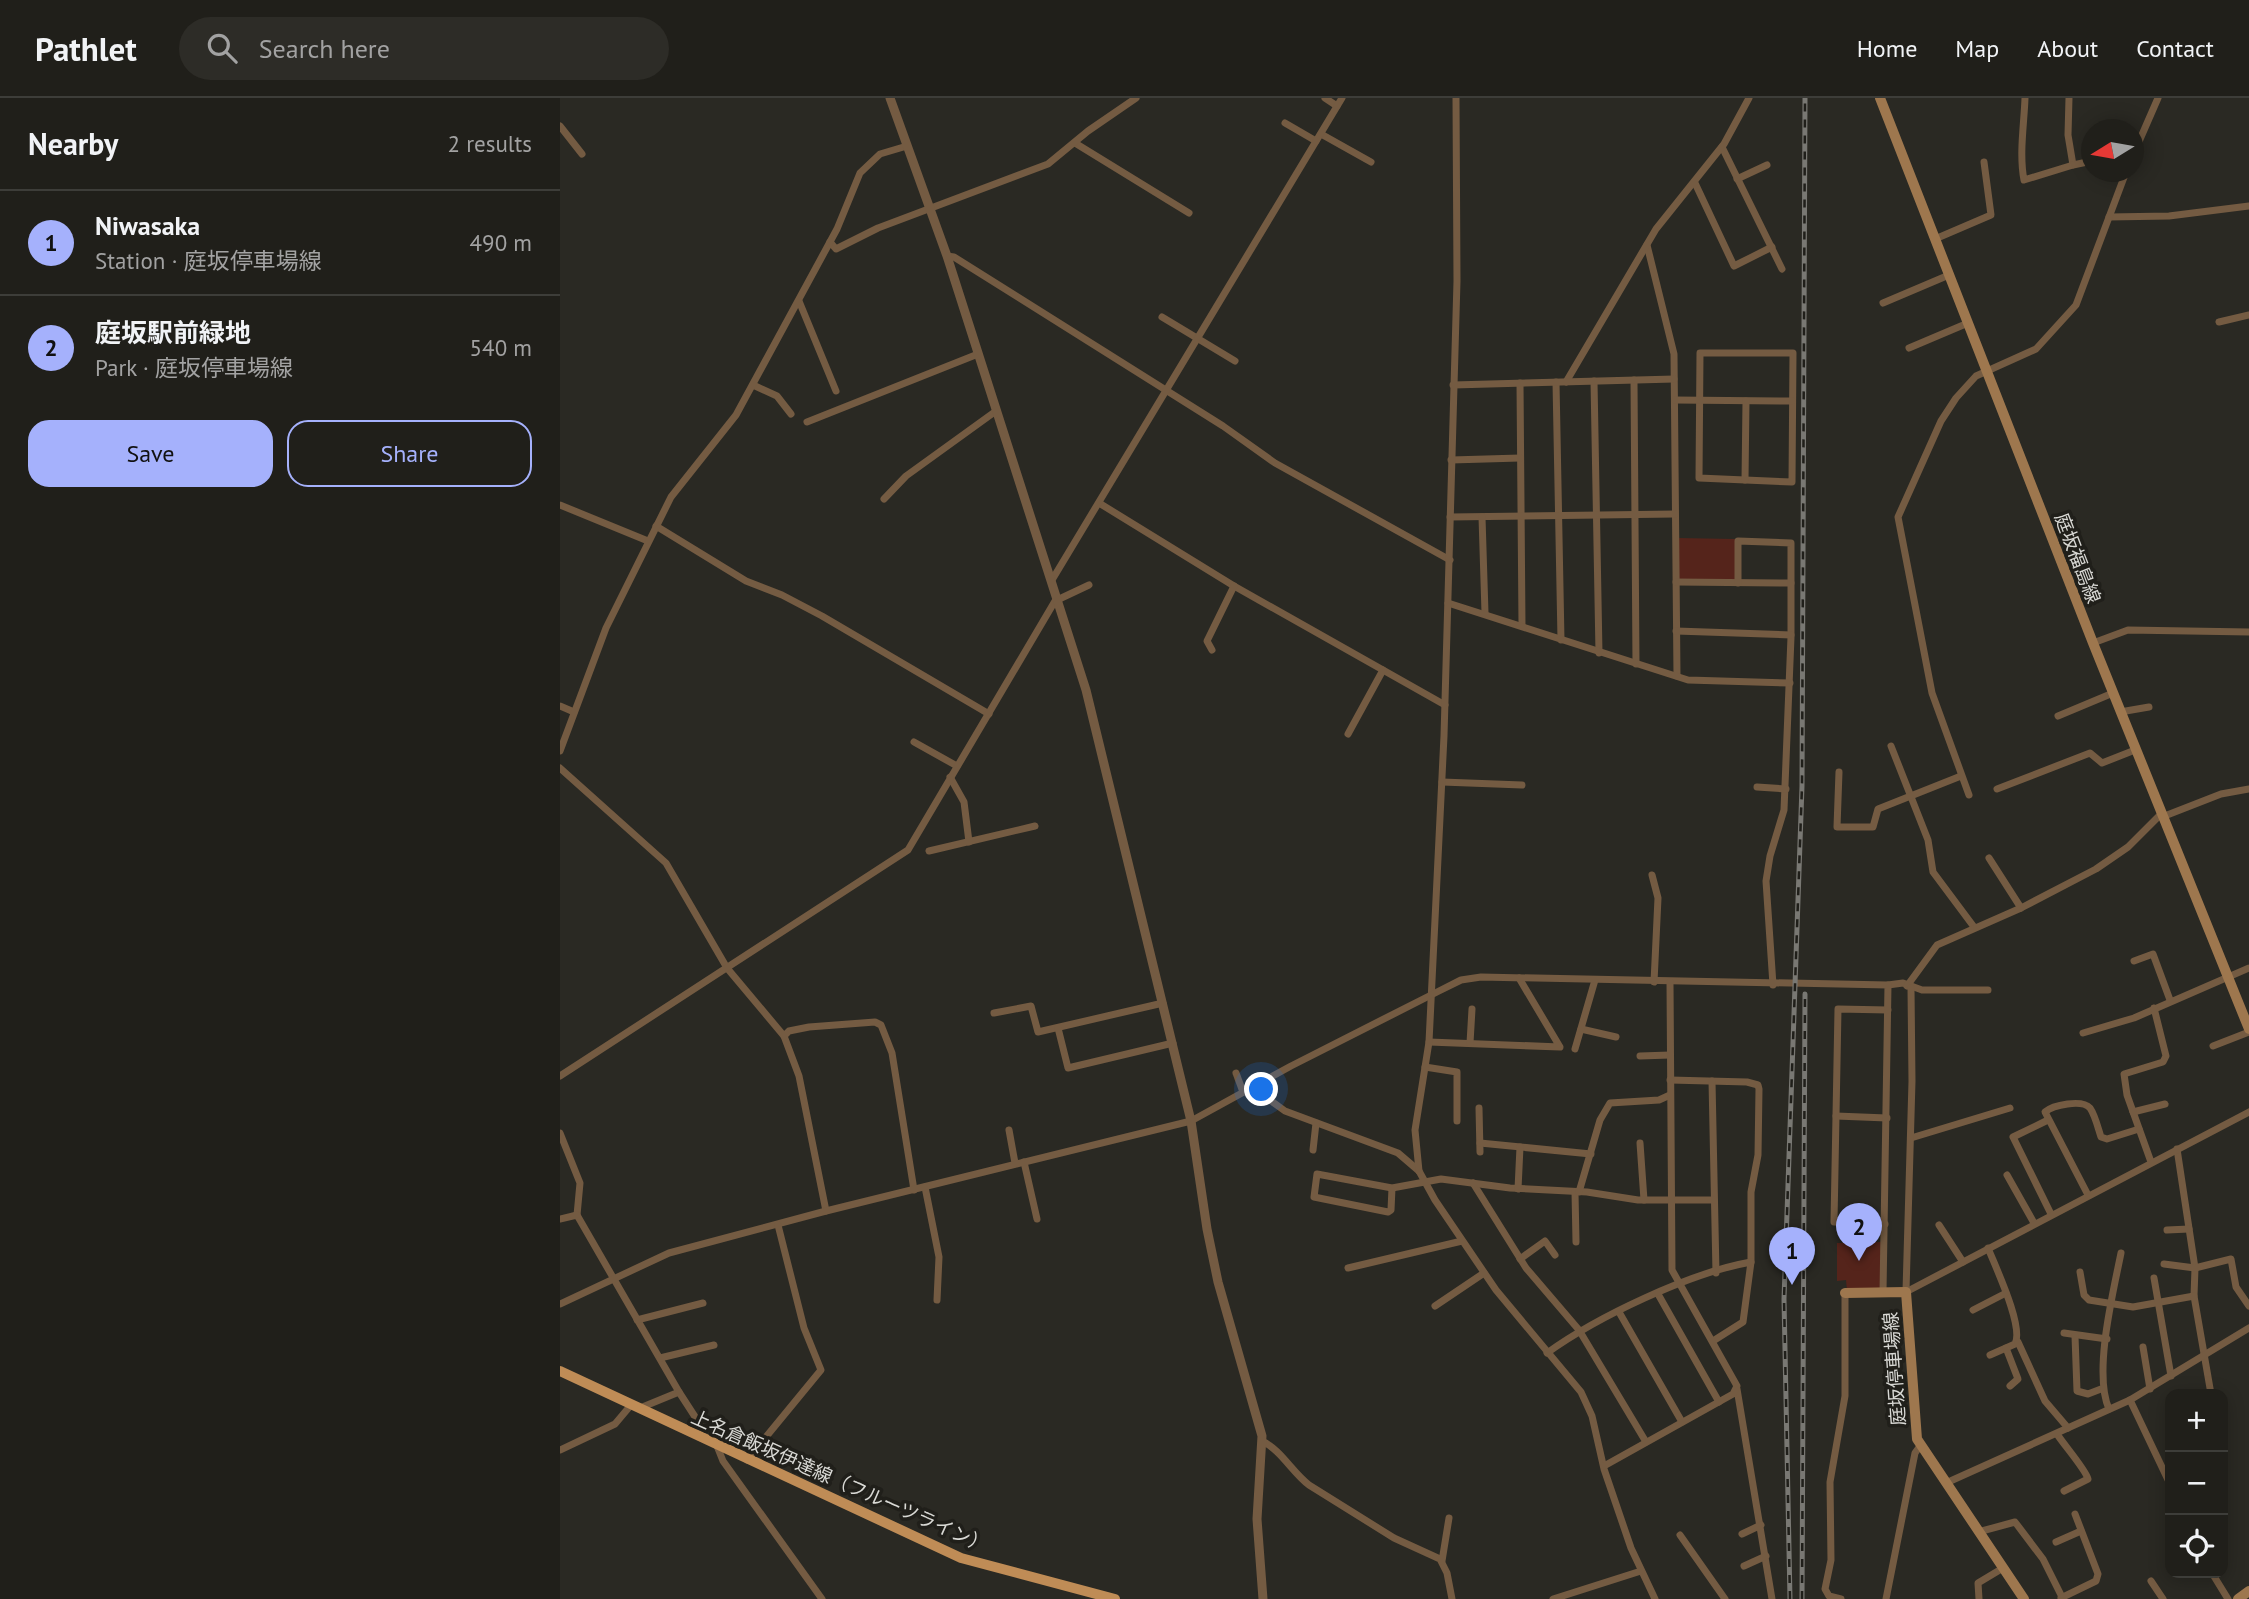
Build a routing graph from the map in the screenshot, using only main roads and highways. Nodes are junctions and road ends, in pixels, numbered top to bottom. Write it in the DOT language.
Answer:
graph roads {
  1 [pos="1880,98"];
  2 [pos="2249,1030"];
  3 [pos="1845,1293"];
  4 [pos="560,1371"];
  5 [pos="2249,1591"];
  6 [pos="1115,1599"];
  7 [pos="2024,1599"];
  8 [pos="2238,1599"];
  1 -- 2 [label="main road, 庭坂福島線"];
  3 -- 7 [label="main road, 庭坂停車場線"];
  4 -- 6 [label="main road, 上名倉飯坂伊達線（フルーツライン）"];
  5 -- 8 [label="main road"];
}
